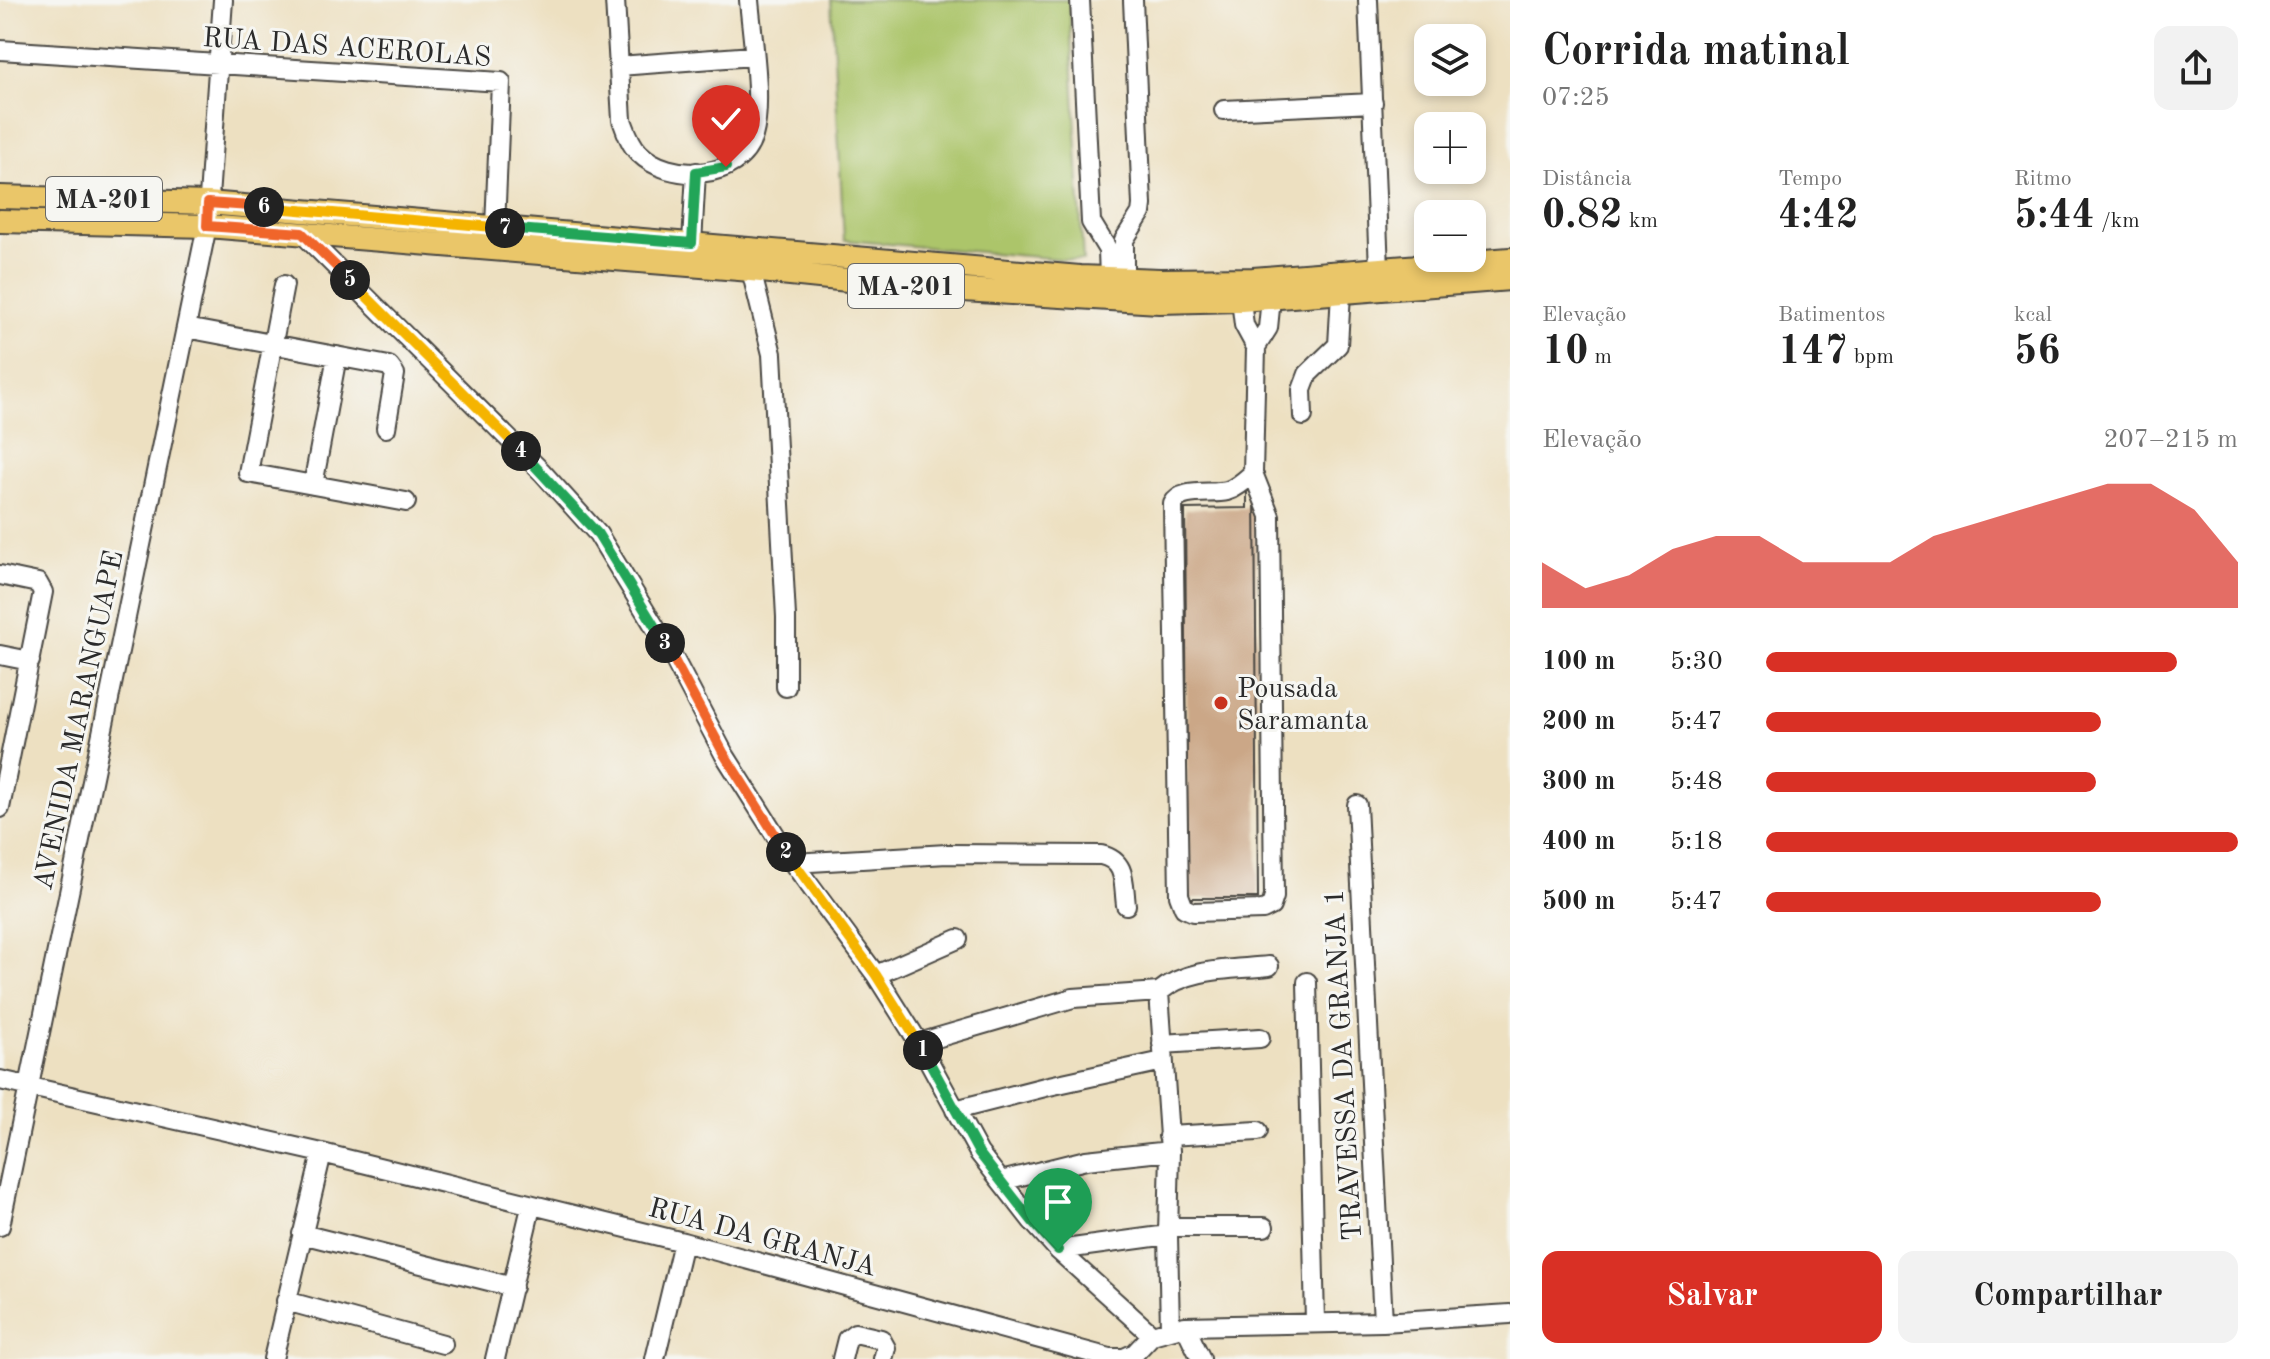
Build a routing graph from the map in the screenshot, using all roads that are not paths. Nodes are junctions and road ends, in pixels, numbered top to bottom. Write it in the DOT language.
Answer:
graph roads {
  1 [pos="223,0"];
  2 [pos="615,0"];
  3 [pos="749,0"];
  4 [pos="1080,0"];
  5 [pos="1133,0"];
  6 [pos="1368,0"];
  7 [pos="0,50"];
  8 [pos="753,56"];
  9 [pos="218,64"];
  10 [pos="619,66"];
  11 [pos="1373,103"];
  12 [pos="1224,110"];
  13 [pos="696,172"];
  14 [pos="0,197"];
  15 [pos="208,203"];
  16 [pos="0,221"];
  17 [pos="207,226"];
  18 [pos="495,227"];
  19 [pos="302,233"];
  20 [pos="692,243"];
  21 [pos="1510,259"];
  22 [pos="1379,269"];
  23 [pos="751,270"];
  24 [pos="1116,278"];
  25 [pos="1510,279"];
  26 [pos="284,285"];
  27 [pos="1341,293"];
  28 [pos="1271,298"];
  29 [pos="1241,300"];
  30 [pos="186,328"];
  31 [pos="272,344"];
  32 [pos="1256,347"];
  33 [pos="337,356"];
  34 [pos="1303,416"];
  35 [pos="386,428"];
  36 [pos="1253,473"];
  37 [pos="313,485"];
  38 [pos="406,502"];
  39 [pos="0,575"];
  40 [pos="0,655"];
  41 [pos="30,661"];
  42 [pos="786,687"];
  43 [pos="7,741"];
  44 [pos="1357,805"];
  45 [pos="0,808"];
  46 [pos="793,863"];
  47 [pos="1126,905"];
  48 [pos="958,939"];
  49 [pos="1269,966"];
  50 [pos="876,975"];
  51 [pos="1307,982"];
  52 [pos="1159,992"];
  53 [pos="1260,1038"];
  54 [pos="919,1043"];
  55 [pos="1163,1053"];
  56 [pos="0,1080"];
  57 [pos="30,1087"];
  58 [pos="955,1110"];
  59 [pos="1258,1131"];
  60 [pos="1169,1143"];
  61 [pos="322,1153"];
  62 [pos="1001,1181"];
  63 [pos="531,1207"];
  64 [pos="0,1226"];
  65 [pos="1264,1227"];
  66 [pos="1168,1231"];
  67 [pos="302,1234"];
  68 [pos="683,1242"];
  69 [pos="1058,1250"];
  70 [pos="513,1287"];
  71 [pos="286,1301"];
  72 [pos="1510,1314"];
  73 [pos="1315,1322"];
  74 [pos="1383,1322"];
  75 [pos="1178,1328"];
  76 [pos="1152,1335"];
  77 [pos="443,1344"];
  78 [pos="273,1359"];
  79 [pos="495,1359"];
  80 [pos="655,1359"];
  81 [pos="842,1359"];
  82 [pos="883,1359"];
  83 [pos="1201,1359"];
  1 -- 9 [label="street, AVENIDA MARANGUAPE"];
  2 -- 10 [label="street"];
  3 -- 8 [label="street"];
  4 -- 24 [label="street"];
  5 -- 24 [label="street"];
  6 -- 11 [label="street"];
  7 -- 9 [label="street, RUA DAS ACEROLAS"];
  8 -- 10 [label="street"];
  8 -- 13 [label="street"];
  9 -- 15 [label="street, AVENIDA MARANGUAPE"];
  9 -- 18 [label="street, RUA DAS ACEROLAS"];
  10 -- 13 [label="street"];
  11 -- 12 [label="street"];
  11 -- 22 [label="street"];
  13 -- 20 [label="street"];
  14 -- 15 [label="main road, MA-201"];
  15 -- 17 [label="street, AVENIDA MARANGUAPE"];
  15 -- 18 [label="main road, MA-201"];
  16 -- 17 [label="main road, MA-201"];
  17 -- 19 [label="main road, MA-201"];
  17 -- 30 [label="street, AVENIDA MARANGUAPE"];
  18 -- 20 [label="main road, MA-201"];
  19 -- 23 [label="main road, MA-201"];
  19 -- 46 [label="street"];
  20 -- 24 [label="main road, MA-201"];
  21 -- 22 [label="main road, MA-201"];
  22 -- 24 [label="main road, MA-201"];
  23 -- 29 [label="main road, MA-201"];
  23 -- 42 [label="street"];
  25 -- 27 [label="main road, MA-201"];
  26 -- 31 [label="street"];
  27 -- 28 [label="main road, MA-201"];
  27 -- 34 [label="street"];
  28 -- 29 [label="main road, MA-201"];
  28 -- 32 [label="street"];
  29 -- 32 [label="street"];
  30 -- 31 [label="street"];
  30 -- 57 [label="street, AVENIDA MARANGUAPE"];
  31 -- 33 [label="street"];
  31 -- 37 [label="street"];
  32 -- 36 [label="street"];
  33 -- 35 [label="street"];
  33 -- 37 [label="street"];
  36 -- 36 [label="street"];
  37 -- 38 [label="street"];
  39 -- 41 [label="street"];
  40 -- 41 [label="street"];
  41 -- 43 [label="street"];
  43 -- 45 [label="street"];
  44 -- 74 [label="street, TRAVESSA DA GRANJA 1"];
  46 -- 47 [label="street"];
  46 -- 50 [label="street"];
  48 -- 50 [label="street"];
  49 -- 52 [label="street"];
  50 -- 54 [label="street"];
  51 -- 73 [label="street"];
  52 -- 54 [label="street"];
  52 -- 55 [label="street"];
  53 -- 55 [label="street"];
  54 -- 58 [label="street"];
  55 -- 58 [label="street"];
  55 -- 60 [label="street"];
  56 -- 57 [label="street, RUA DA GRANJA"];
  57 -- 61 [label="street, RUA DA GRANJA"];
  57 -- 64 [label="street, AVENIDA MARANGUAPE"];
  58 -- 62 [label="street"];
  59 -- 60 [label="street"];
  60 -- 62 [label="street"];
  60 -- 66 [label="street"];
  61 -- 63 [label="street, RUA DA GRANJA"];
  61 -- 67 [label="street"];
  62 -- 69 [label="street"];
  63 -- 68 [label="street, RUA DA GRANJA"];
  63 -- 70 [label="street"];
  65 -- 66 [label="street"];
  66 -- 69 [label="street"];
  66 -- 75 [label="street"];
  67 -- 70 [label="street"];
  67 -- 71 [label="street"];
  68 -- 76 [label="street, RUA DA GRANJA"];
  68 -- 80 [label="street"];
  69 -- 76 [label="street"];
  70 -- 79 [label="street"];
  71 -- 77 [label="street"];
  71 -- 78 [label="street"];
  72 -- 74 [label="street, RUA DA GRANJA"];
  73 -- 74 [label="street, RUA DA GRANJA"];
  73 -- 75 [label="street, RUA DA GRANJA"];
  75 -- 76 [label="street, RUA DA GRANJA"];
  75 -- 83 [label="street"];
  81 -- 82 [label="street"];
}
